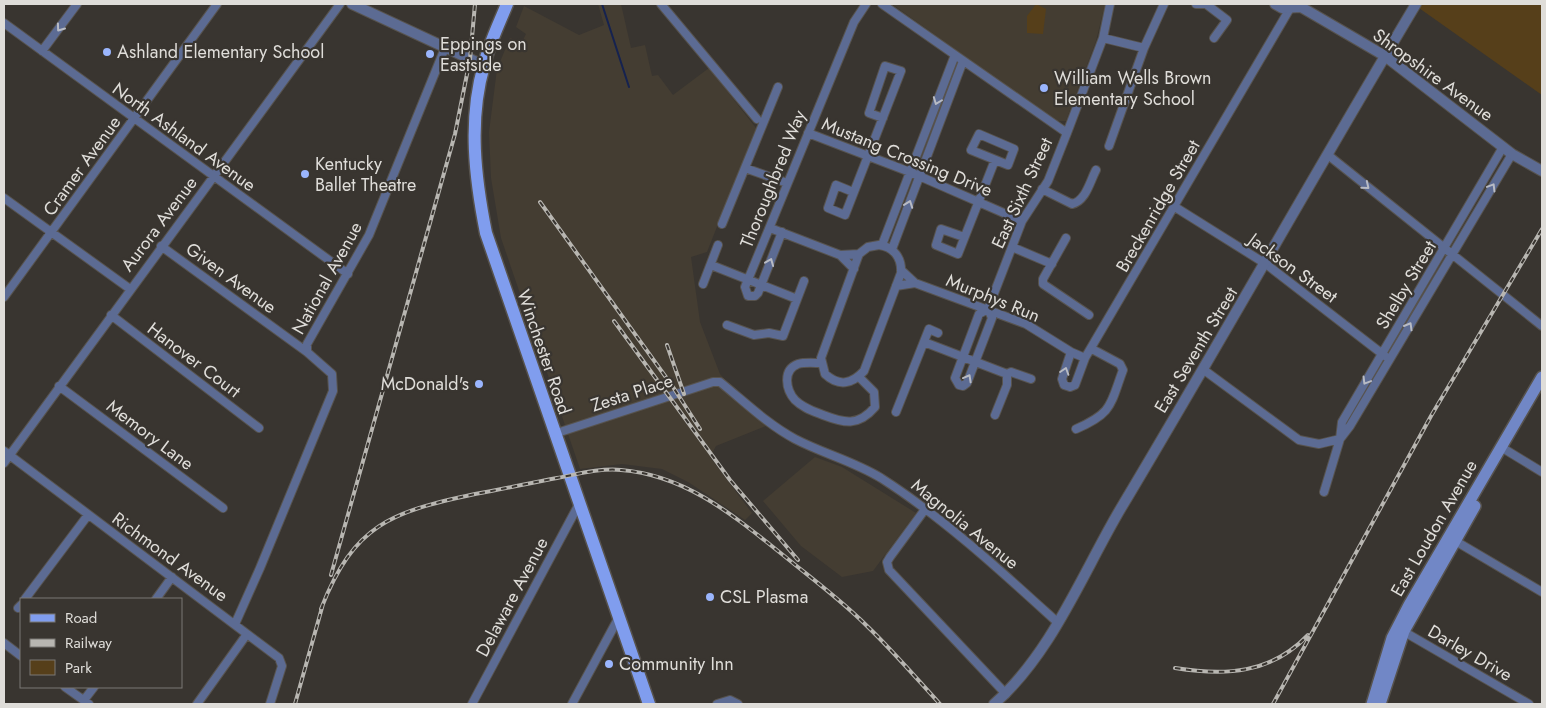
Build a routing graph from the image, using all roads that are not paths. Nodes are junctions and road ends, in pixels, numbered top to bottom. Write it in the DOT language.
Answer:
graph roads {
  1 [pos="78,4"];
  2 [pos="217,4"];
  3 [pos="340,4"];
  4 [pos="352,4"];
  5 [pos="507,4"];
  6 [pos="661,4"];
  7 [pos="866,4"];
  8 [pos="882,4"];
  9 [pos="1110,4"];
  10 [pos="1164,4"];
  11 [pos="1196,4"];
  12 [pos="1275,4"];
  13 [pos="1416,4"];
  14 [pos="1292,6"];
  15 [pos="4,22"];
  16 [pos="1103,38"];
  17 [pos="1214,38"];
  18 [pos="445,48"];
  19 [pos="1144,48"];
  20 [pos="42,52"];
  21 [pos="955,55"];
  22 [pos="1385,56"];
  23 [pos="963,61"];
  24 [pos="483,65"];
  25 [pos="778,87"];
  26 [pos="883,118"];
  27 [pos="135,119"];
  28 [pos="757,119"];
  29 [pos="808,133"];
  30 [pos="1066,133"];
  31 [pos="1109,146"];
  32 [pos="1503,147"];
  33 [pos="1512,154"];
  34 [pos="1328,155"];
  35 [pos="868,156"];
  36 [pos="995,160"];
  37 [pos="745,168"];
  38 [pos="1096,170"];
  39 [pos="1542,171"];
  40 [pos="910,172"];
  41 [pos="919,176"];
  42 [pos="214,177"];
  43 [pos="788,183"];
  44 [pos="1042,189"];
  45 [pos="854,192"];
  46 [pos="4,198"];
  47 [pos="979,200"];
  48 [pos="1175,208"];
  49 [pos="1022,221"];
  50 [pos="722,224"];
  51 [pos="770,228"];
  52 [pos="782,232"];
  53 [pos="52,233"];
  54 [pos="964,237"];
  55 [pos="1066,238"];
  56 [pos="718,245"];
  57 [pos="882,245"];
  58 [pos="161,246"];
  59 [pos="1012,247"];
  60 [pos="892,249"];
  61 [pos="1448,252"];
  62 [pos="840,255"];
  63 [pos="856,261"];
  64 [pos="1052,264"];
  65 [pos="1266,264"];
  66 [pos="711,265"];
  67 [pos="348,274"];
  68 [pos="900,274"];
  69 [pos="749,280"];
  70 [pos="804,281"];
  71 [pos="915,283"];
  72 [pos="703,284"];
  73 [pos="762,285"];
  74 [pos="896,286"];
  75 [pos="130,289"];
  76 [pos="4,297"];
  77 [pos="797,299"];
  78 [pos="988,309"];
  79 [pos="110,315"];
  80 [pos="1089,315"];
  81 [pos="727,325"];
  82 [pos="1542,326"];
  83 [pos="938,334"];
  84 [pos="924,342"];
  85 [pos="1092,349"];
  86 [pos="307,352"];
  87 [pos="1071,352"];
  88 [pos="1382,354"];
  89 [pos="962,357"];
  90 [pos="1085,358"];
  91 [pos="1390,359"];
  92 [pos="975,362"];
  93 [pos="822,363"];
  94 [pos="1204,370"];
  95 [pos="1007,374"];
  96 [pos="859,377"];
  97 [pos="1542,377"];
  98 [pos="1031,379"];
  99 [pos="720,382"];
  100 [pos="59,386"];
  101 [pos="1542,392"];
  102 [pos="896,412"];
  103 [pos="995,415"];
  104 [pos="259,428"];
  105 [pos="1076,429"];
  106 [pos="554,434"];
  107 [pos="1340,439"];
  108 [pos="1504,449"];
  109 [pos="7,453"];
  110 [pos="4,463"];
  111 [pos="1542,472"];
  112 [pos="1324,492"];
  113 [pos="579,504"];
  114 [pos="223,508"];
  115 [pos="926,508"];
  116 [pos="88,515"];
  117 [pos="1452,539"];
  118 [pos="172,577"];
  119 [pos="1542,592"];
  120 [pos="26,598"];
  121 [pos="157,598"];
  122 [pos="619,617"];
  123 [pos="1057,622"];
  124 [pos="234,624"];
  125 [pos="1400,630"];
  126 [pos="247,634"];
  127 [pos="6,645"];
  128 [pos="4,654"];
  129 [pos="20,655"];
  130 [pos="66,688"];
  131 [pos="93,688"];
  132 [pos="1006,694"];
  133 [pos="86,702"];
  134 [pos="197,704"];
  135 [pos="270,704"];
  136 [pos="472,704"];
  137 [pos="572,704"];
  138 [pos="649,704"];
  139 [pos="717,704"];
  140 [pos="738,704"];
  141 [pos="994,704"];
  142 [pos="1372,704"];
  143 [pos="1380,704"];
  144 [pos="1529,704"];
  1 -- 20 [label="street, one-way"];
  2 -- 27 [label="street, Cramer Avenue"];
  3 -- 42 [label="street, Aurora Avenue"];
  4 -- 18 [label="street"];
  5 -- 24 [label="main road, Winchester Road"];
  6 -- 28 [label="street"];
  7 -- 29 [label="street, Thoroughbred Way"];
  8 -- 21 [label="street"];
  9 -- 16 [label="street, East Sixth Street"];
  10 -- 19 [label="street"];
  11 -- 17 [label="street"];
  12 -- 14 [label="street, Shropshire Avenue"];
  13 -- 22 [label="street, East Seventh Street"];
  14 -- 22 [label="street, Shropshire Avenue"];
  14 -- 48 [label="street, Breckenridge Street"];
  15 -- 20 [label="street, North Ashland Avenue"];
  16 -- 19 [label="street"];
  16 -- 30 [label="street, East Sixth Street"];
  18 -- 24 [label="street"];
  18 -- 67 [label="street, National Avenue"];
  19 -- 31 [label="street"];
  20 -- 27 [label="street, North Ashland Avenue"];
  21 -- 23 [label="street"];
  21 -- 40 [label="street, one-way"];
  22 -- 32 [label="street, Shropshire Avenue"];
  22 -- 34 [label="street, East Seventh Street"];
  23 -- 30 [label="street"];
  23 -- 41 [label="street"];
  24 -- 106 [label="main road, Winchester Road"];
  25 -- 37 [label="street"];
  26 -- 26 [label="street"];
  26 -- 35 [label="street"];
  27 -- 42 [label="street, North Ashland Avenue"];
  27 -- 53 [label="street, Cramer Avenue"];
  29 -- 35 [label="street, Mustang Crossing Drive"];
  29 -- 43 [label="street, Thoroughbred Way"];
  30 -- 44 [label="street, East Sixth Street"];
  32 -- 33 [label="street, Shropshire Avenue"];
  32 -- 61 [label="street, Shelby Street"];
  33 -- 39 [label="street, Shropshire Avenue"];
  61 -- 33 [label="street, Shelby Street, one-way"];
  34 -- 61 [label="street, one-way"];
  34 -- 65 [label="street, East Seventh Street"];
  35 -- 40 [label="street, Mustang Crossing Drive"];
  35 -- 45 [label="street"];
  36 -- 36 [label="street"];
  36 -- 47 [label="street"];
  37 -- 43 [label="street"];
  37 -- 50 [label="street"];
  38 -- 44 [label="street"];
  40 -- 41 [label="street, Mustang Crossing Drive"];
  40 -- 57 [label="street"];
  41 -- 47 [label="street, Mustang Crossing Drive"];
  60 -- 41 [label="street, one-way"];
  42 -- 58 [label="street, Aurora Avenue"];
  42 -- 67 [label="street, North Ashland Avenue"];
  43 -- 51 [label="street, Thoroughbred Way"];
  44 -- 49 [label="street, East Sixth Street"];
  46 -- 53 [label="street"];
  47 -- 49 [label="street, Mustang Crossing Drive"];
  47 -- 54 [label="street"];
  48 -- 65 [label="street, Jackson Street"];
  48 -- 85 [label="street, Breckenridge Street"];
  49 -- 59 [label="street, East Sixth Street"];
  51 -- 52 [label="street"];
  51 -- 69 [label="street, Thoroughbred Way"];
  52 -- 62 [label="street"];
  73 -- 52 [label="street, Thoroughbred Way, one-way"];
  53 -- 75 [label="street"];
  53 -- 76 [label="street, Cramer Avenue"];
  55 -- 64 [label="street"];
  56 -- 66 [label="street"];
  57 -- 60 [label="street"];
  57 -- 63 [label="street"];
  58 -- 75 [label="street, Aurora Avenue"];
  58 -- 86 [label="street, Given Avenue"];
  59 -- 64 [label="street"];
  59 -- 78 [label="street, East Sixth Street"];
  60 -- 68 [label="street"];
  61 -- 82 [label="street"];
  61 -- 88 [label="street, Shelby Street"];
  91 -- 61 [label="street, Shelby Street, one-way"];
  62 -- 63 [label="street"];
  62 -- 63 [label="street"];
  63 -- 93 [label="street"];
  64 -- 80 [label="street"];
  65 -- 88 [label="street, Jackson Street"];
  65 -- 94 [label="street, East Seventh Street"];
  66 -- 69 [label="street"];
  66 -- 72 [label="street"];
  67 -- 86 [label="street, National Avenue"];
  68 -- 71 [label="street, Murphys Run"];
  68 -- 74 [label="street"];
  69 -- 73 [label="street"];
  69 -- 73 [label="street"];
  70 -- 77 [label="street"];
  71 -- 74 [label="street, Murphys Run"];
  71 -- 78 [label="street, Murphys Run"];
  73 -- 77 [label="street"];
  74 -- 96 [label="street"];
  75 -- 79 [label="street, Aurora Avenue"];
  77 -- 81 [label="street"];
  78 -- 87 [label="street, Murphys Run"];
  78 -- 89 [label="street, East Sixth Street"];
  78 -- 92 [label="street, East Sixth Street"];
  79 -- 100 [label="street, Aurora Avenue"];
  79 -- 104 [label="street, Hanover Court"];
  83 -- 84 [label="street"];
  84 -- 89 [label="street"];
  84 -- 102 [label="street"];
  85 -- 90 [label="street, Breckenridge Street"];
  85 -- 105 [label="street"];
  86 -- 124 [label="street, National Avenue"];
  87 -- 90 [label="street, Murphys Run"];
  90 -- 87 [label="street, Breckenridge Street, one-way"];
  88 -- 91 [label="street, Jackson Street"];
  88 -- 107 [label="street, Shelby Street, one-way"];
  89 -- 92 [label="street"];
  89 -- 92 [label="street, East Sixth Street, one-way"];
  91 -- 107 [label="street, Shelby Street"];
  92 -- 95 [label="street"];
  93 -- 96 [label="street"];
  93 -- 96 [label="street"];
  94 -- 107 [label="street"];
  94 -- 123 [label="street, East Seventh Street"];
  95 -- 98 [label="street"];
  95 -- 103 [label="street"];
  97 -- 108 [label="main road, East Loudon Avenue"];
  99 -- 106 [label="street, Zesta Place"];
  99 -- 115 [label="street, Magnolia Avenue"];
  100 -- 109 [label="street, Aurora Avenue"];
  100 -- 114 [label="street, Memory Lane"];
  101 -- 108 [label="main road, East Loudon Avenue"];
  106 -- 113 [label="main road, Winchester Road"];
  107 -- 112 [label="street, Shelby Street"];
  108 -- 111 [label="street"];
  108 -- 117 [label="main road, East Loudon Avenue"];
  109 -- 110 [label="street, Aurora Avenue"];
  109 -- 116 [label="street, Richmond Avenue"];
  113 -- 122 [label="main road, Winchester Road"];
  113 -- 136 [label="street, Delaware Avenue"];
  115 -- 123 [label="street, Magnolia Avenue"];
  115 -- 132 [label="street"];
  116 -- 118 [label="street, Richmond Avenue"];
  116 -- 120 [label="street"];
  117 -- 119 [label="street"];
  117 -- 125 [label="main road, East Loudon Avenue"];
  118 -- 121 [label="street"];
  118 -- 124 [label="street, Richmond Avenue"];
  122 -- 137 [label="street"];
  122 -- 138 [label="main road, Winchester Road"];
  123 -- 132 [label="street, East Seventh Street"];
  124 -- 126 [label="street, Richmond Avenue"];
  125 -- 142 [label="main road, East Loudon Avenue"];
  125 -- 143 [label="main road, East Loudon Avenue"];
  125 -- 144 [label="street, Darley Drive"];
  126 -- 134 [label="street"];
  126 -- 135 [label="street, Richmond Avenue"];
  127 -- 128 [label="street"];
  127 -- 129 [label="street"];
  130 -- 133 [label="street"];
  131 -- 133 [label="street"];
  132 -- 141 [label="street, East Seventh Street"];
  139 -- 140 [label="street"];
}
